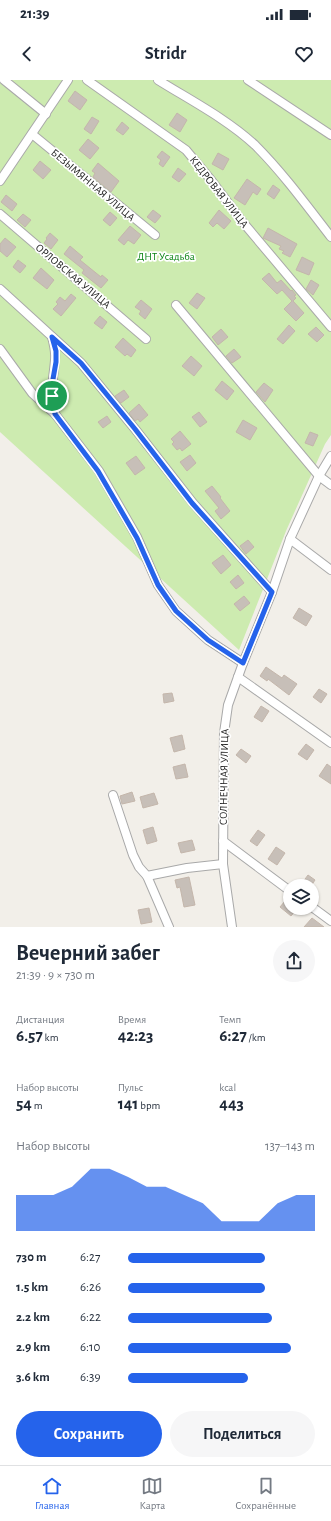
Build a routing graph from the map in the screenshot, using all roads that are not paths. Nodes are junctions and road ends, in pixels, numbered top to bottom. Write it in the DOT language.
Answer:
graph roads {
  1 [pos="4,80"];
  2 [pos="68,80"];
  3 [pos="86,80"];
  4 [pos="158,80"];
  5 [pos="248,80"];
  6 [pos="46,114"];
  7 [pos="32,134"];
  8 [pos="331,135"];
  9 [pos="3,170"];
  10 [pos="0,181"];
  11 [pos="0,214"];
  12 [pos="155,236"];
  13 [pos="331,237"];
  14 [pos="0,289"];
  15 [pos="176,305"];
  16 [pos="331,327"];
  17 [pos="52,337"];
  18 [pos="146,339"];
  19 [pos="0,349"];
  20 [pos="55,414"];
  21 [pos="331,456"];
  22 [pos="319,476"];
  23 [pos="331,486"];
  24 [pos="290,539"];
  25 [pos="331,570"];
  26 [pos="272,592"];
  27 [pos="243,663"];
  28 [pos="238,677"];
  29 [pos="331,743"];
  30 [pos="113,795"];
  31 [pos="223,841"];
  32 [pos="223,864"];
  33 [pos="147,876"];
  34 [pos="283,886"];
  35 [pos="319,912"];
  36 [pos="331,921"];
  37 [pos="169,927"];
  38 [pos="232,927"];
  1 -- 6 [label="street"];
  2 -- 6 [label="street"];
  3 -- 16 [label="street, КЕДРОВАЯ УЛИЦА"];
  4 -- 13 [label="street"];
  5 -- 8 [label="street"];
  6 -- 7 [label="street"];
  7 -- 9 [label="street"];
  7 -- 12 [label="street, БЕЗЫМЯННАЯ УЛИЦА"];
  9 -- 10 [label="street"];
  11 -- 18 [label="street, ОРЛОВСКАЯ УЛИЦА"];
  14 -- 17 [label="street"];
  15 -- 22 [label="street"];
  17 -- 20 [label="street"];
  17 -- 26 [label="street"];
  19 -- 20 [label="street"];
  20 -- 27 [label="street"];
  21 -- 22 [label="street, СОЛНЕЧНАЯ УЛИЦА"];
  22 -- 23 [label="street"];
  22 -- 24 [label="street, СОЛНЕЧНАЯ УЛИЦА"];
  24 -- 25 [label="street"];
  24 -- 26 [label="street, СОЛНЕЧНАЯ УЛИЦА"];
  26 -- 27 [label="street, СОЛНЕЧНАЯ УЛИЦА"];
  27 -- 28 [label="street, СОЛНЕЧНАЯ УЛИЦА"];
  28 -- 29 [label="street"];
  28 -- 31 [label="street, СОЛНЕЧНАЯ УЛИЦА"];
  30 -- 33 [label="street"];
  31 -- 32 [label="street, СОЛНЕЧНАЯ УЛИЦА"];
  31 -- 34 [label="street"];
  32 -- 33 [label="street"];
  32 -- 38 [label="street, СОЛНЕЧНАЯ УЛИЦА"];
  33 -- 37 [label="street"];
  35 -- 36 [label="street"];
}
